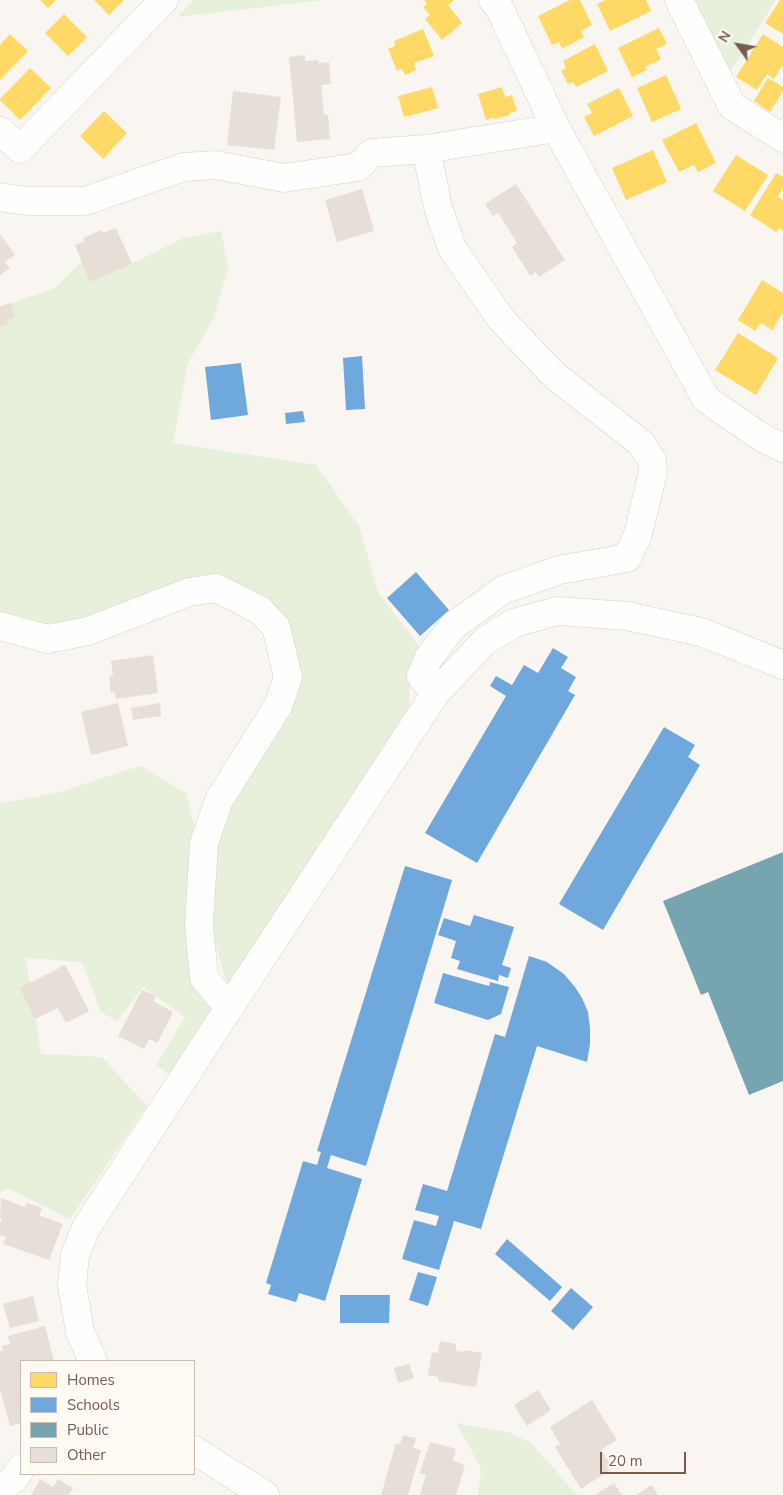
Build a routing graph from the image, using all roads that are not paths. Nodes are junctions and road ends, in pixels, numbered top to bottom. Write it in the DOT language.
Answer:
graph roads {
  1 [pos="164,0"];
  2 [pos="493,0"];
  3 [pos="679,0"];
  4 [pos="556,128"];
  5 [pos="0,131"];
  6 [pos="783,138"];
  7 [pos="426,149"];
  8 [pos="0,197"];
  9 [pos="783,448"];
  10 [pos="0,626"];
  11 [pos="783,665"];
  12 [pos="435,694"];
  13 [pos="228,1008"];
  14 [pos="93,1360"];
  15 [pos="195,1451"];
  16 [pos="265,1495"];
  1 -- 5 [label="street"];
  2 -- 4 [label="street"];
  3 -- 6 [label="street"];
  4 -- 7 [label="street"];
  4 -- 9 [label="street"];
  7 -- 8 [label="street"];
  7 -- 12 [label="street"];
  10 -- 13 [label="street"];
  11 -- 12 [label="street"];
  12 -- 13 [label="street"];
  13 -- 14 [label="street"];
  15 -- 16 [label="street"];
}
